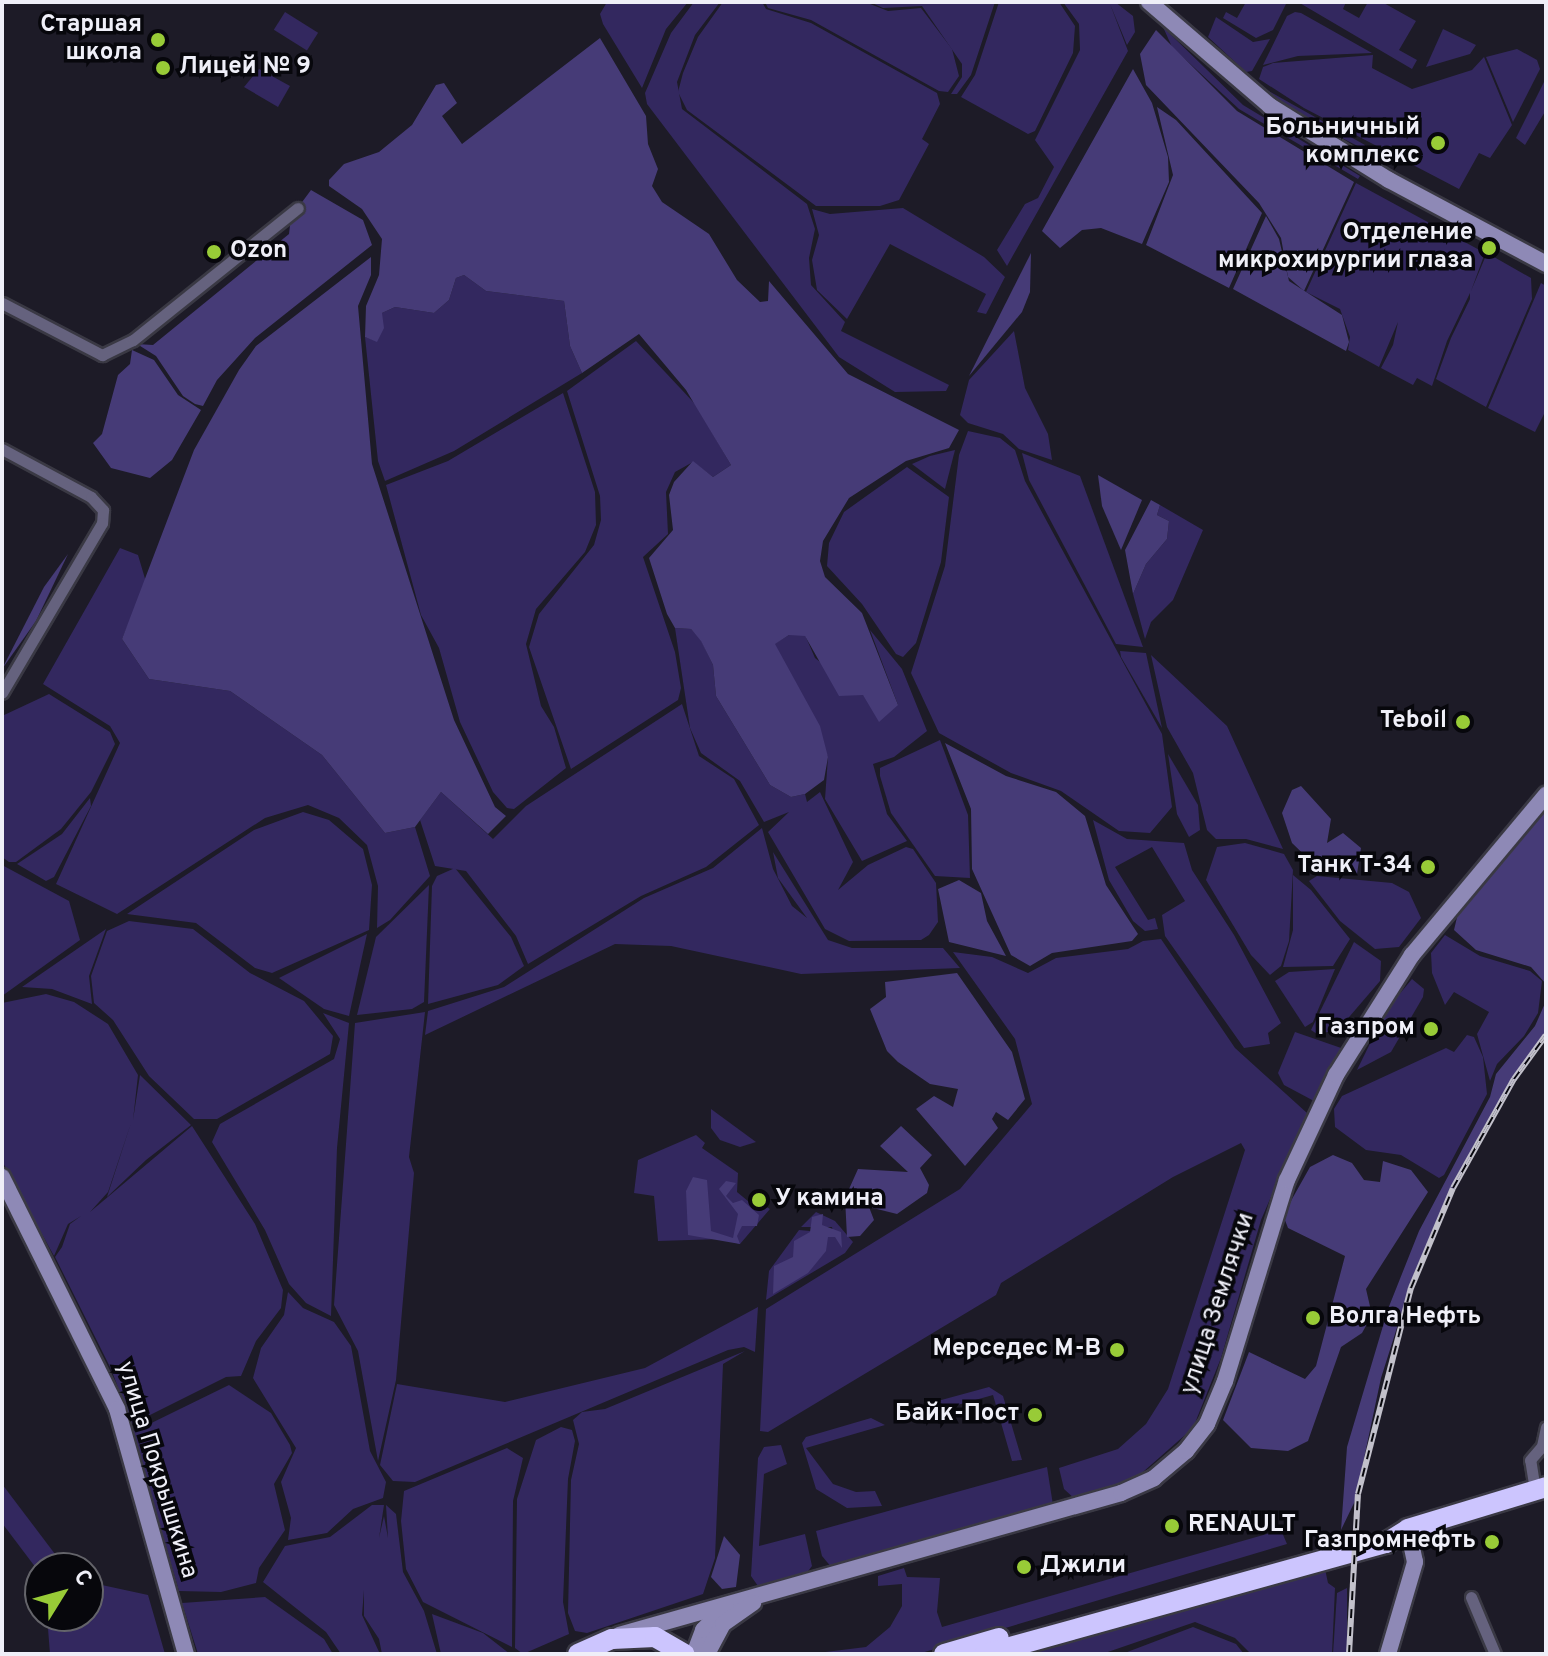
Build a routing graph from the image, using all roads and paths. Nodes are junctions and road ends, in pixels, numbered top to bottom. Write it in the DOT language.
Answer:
graph roads {
  1 [pos="1149,2"];
  2 [pos="298,208"];
  3 [pos="1546,264"];
  4 [pos="2,303"];
  5 [pos="2,449"];
  6 [pos="2,693"];
  7 [pos="1546,795"];
  8 [pos="2,1177"];
  9 [pos="1546,1427"];
  10 [pos="1541,1488"];
  11 [pos="1408,1529"];
  12 [pos="768,1593"];
  13 [pos="1471,1597"];
  14 [pos="728,1604"];
  15 [pos="612,1639"];
  16 [pos="186,1654"];
  17 [pos="578,1654"];
  18 [pos="593,1654"];
  19 [pos="664,1654"];
  20 [pos="684,1654"];
  21 [pos="694,1654"];
  22 [pos="707,1654"];
  23 [pos="944,1654"];
  24 [pos="985,1654"];
  25 [pos="1388,1654"];
  26 [pos="1495,1654"];
  1 -- 3 [label="main road"];
  2 -- 4 [label="street"];
  5 -- 6 [label="street"];
  7 -- 12 [label="main road, улица Землячки"];
  8 -- 16 [label="main road, улица Покрышкина"];
  9 -- 10 [label="street"];
  10 -- 11 [label="highway"];
  11 -- 23 [label="highway"];
  11 -- 24 [label="highway"];
  11 -- 25 [label="main road"];
  12 -- 14 [label="main road, улица Землячки"];
  12 -- 22 [label="main road"];
  13 -- 26 [label="street"];
  14 -- 15 [label="main road, улица Землячки"];
  14 -- 21 [label="main road"];
  15 -- 17 [label="highway, улица Землячки"];
  15 -- 20 [label="highway"];
  18 -- 19 [label="highway"];
}
